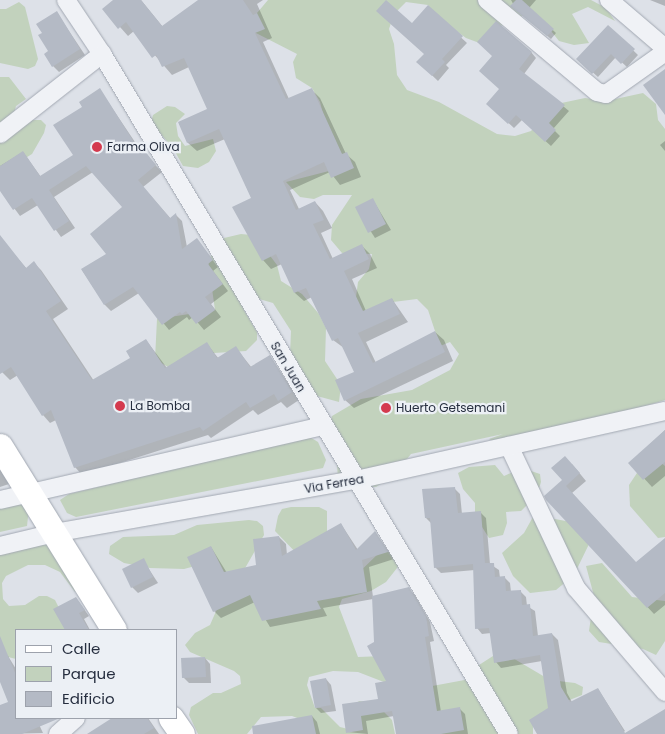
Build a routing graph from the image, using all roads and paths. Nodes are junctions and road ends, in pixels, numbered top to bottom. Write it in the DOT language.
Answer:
graph roads {
  1 [pos="66,0"];
  2 [pos="487,0"];
  3 [pos="609,0"];
  4 [pos="665,48"];
  5 [pos="665,52"];
  6 [pos="102,54"];
  7 [pos="0,134"];
  8 [pos="665,411"];
  9 [pos="323,426"];
  10 [pos="0,446"];
  11 [pos="508,446"];
  12 [pos="356,480"];
  13 [pos="29,493"];
  14 [pos="0,500"];
  15 [pos="54,533"];
  16 [pos="0,546"];
  17 [pos="113,629"];
  18 [pos="665,692"];
  19 [pos="75,719"];
  20 [pos="172,719"];
  21 [pos="58,734"];
  22 [pos="182,734"];
  23 [pos="509,734"];
  1 -- 6 [label="street, San Juan"];
  2 -- 5 [label="street"];
  3 -- 4 [label="street"];
  6 -- 7 [label="street"];
  6 -- 9 [label="street, San Juan"];
  8 -- 11 [label="street, Via Ferrea"];
  9 -- 12 [label="street, San Juan"];
  9 -- 13 [label="street"];
  10 -- 13 [label="street"];
  11 -- 12 [label="street, Via Ferrea"];
  11 -- 18 [label="street"];
  12 -- 15 [label="street, Via Ferrea"];
  12 -- 23 [label="street, San Juan"];
  13 -- 14 [label="street"];
  13 -- 15 [label="street"];
  15 -- 16 [label="street, Via Ferrea"];
  15 -- 17 [label="street"];
  19 -- 21 [label="street"];
  20 -- 22 [label="street"];
}
